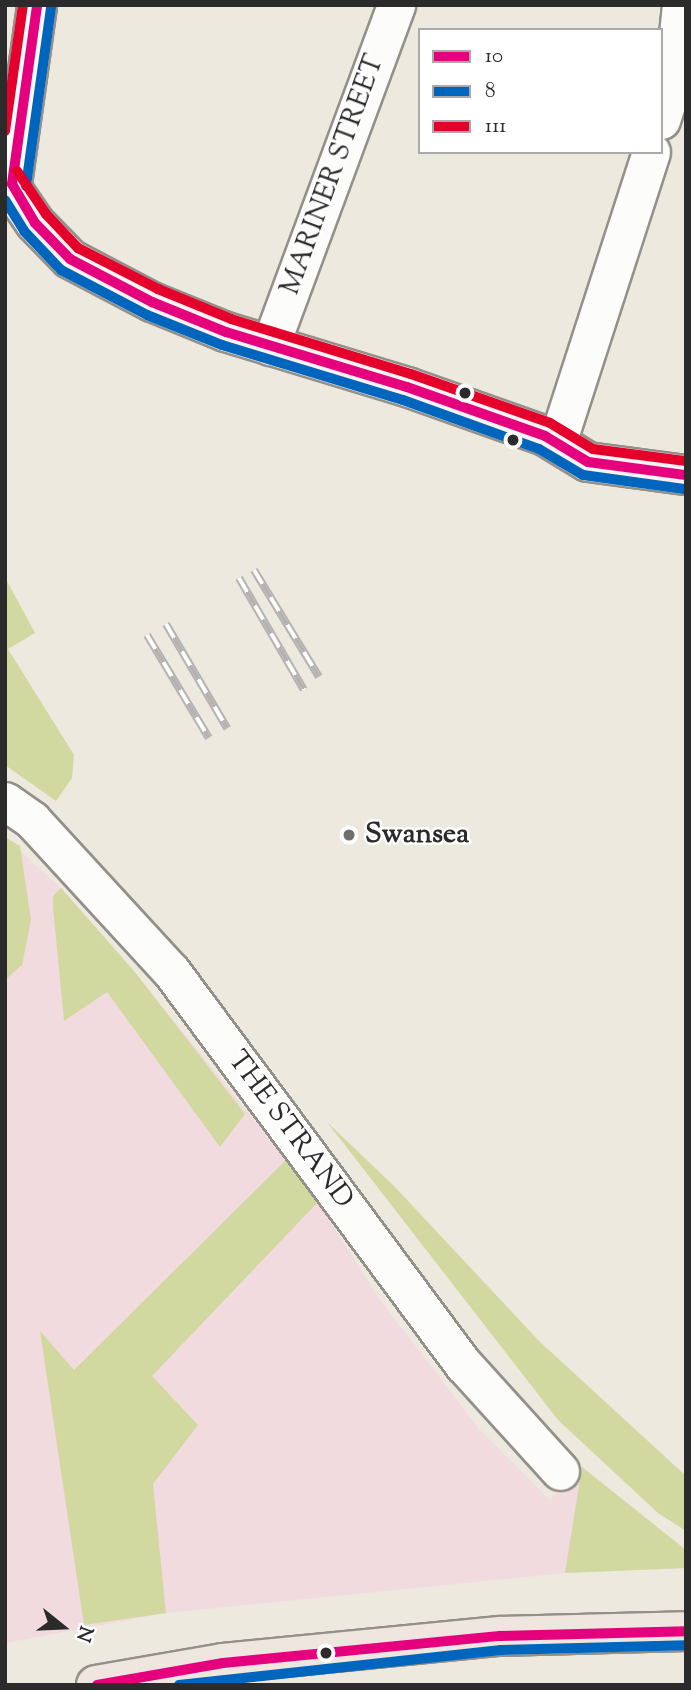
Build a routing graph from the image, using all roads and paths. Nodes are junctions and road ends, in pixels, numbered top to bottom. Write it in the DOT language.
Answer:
graph roads {
  1 [pos="37,5"];
  2 [pos="397,5"];
  3 [pos="681,5"];
  4 [pos="663,114"];
  5 [pos="650,154"];
  6 [pos="8,186"];
  7 [pos="270,346"];
  8 [pos="557,443"];
  9 [pos="686,475"];
  10 [pos="5,801"];
  11 [pos="560,1471"];
  12 [pos="686,1631"];
  13 [pos="98,1684"];
  1 -- 6 [label="street"];
  2 -- 7 [label="street, MARINER STREET"];
  3 -- 4 [label="street"];
  5 -- 8 [label="street"];
  6 -- 7 [label="main road"];
  7 -- 8 [label="main road"];
  8 -- 9 [label="main road"];
  10 -- 11 [label="street, THE STRAND"];
  12 -- 13 [label="main road"];
}
